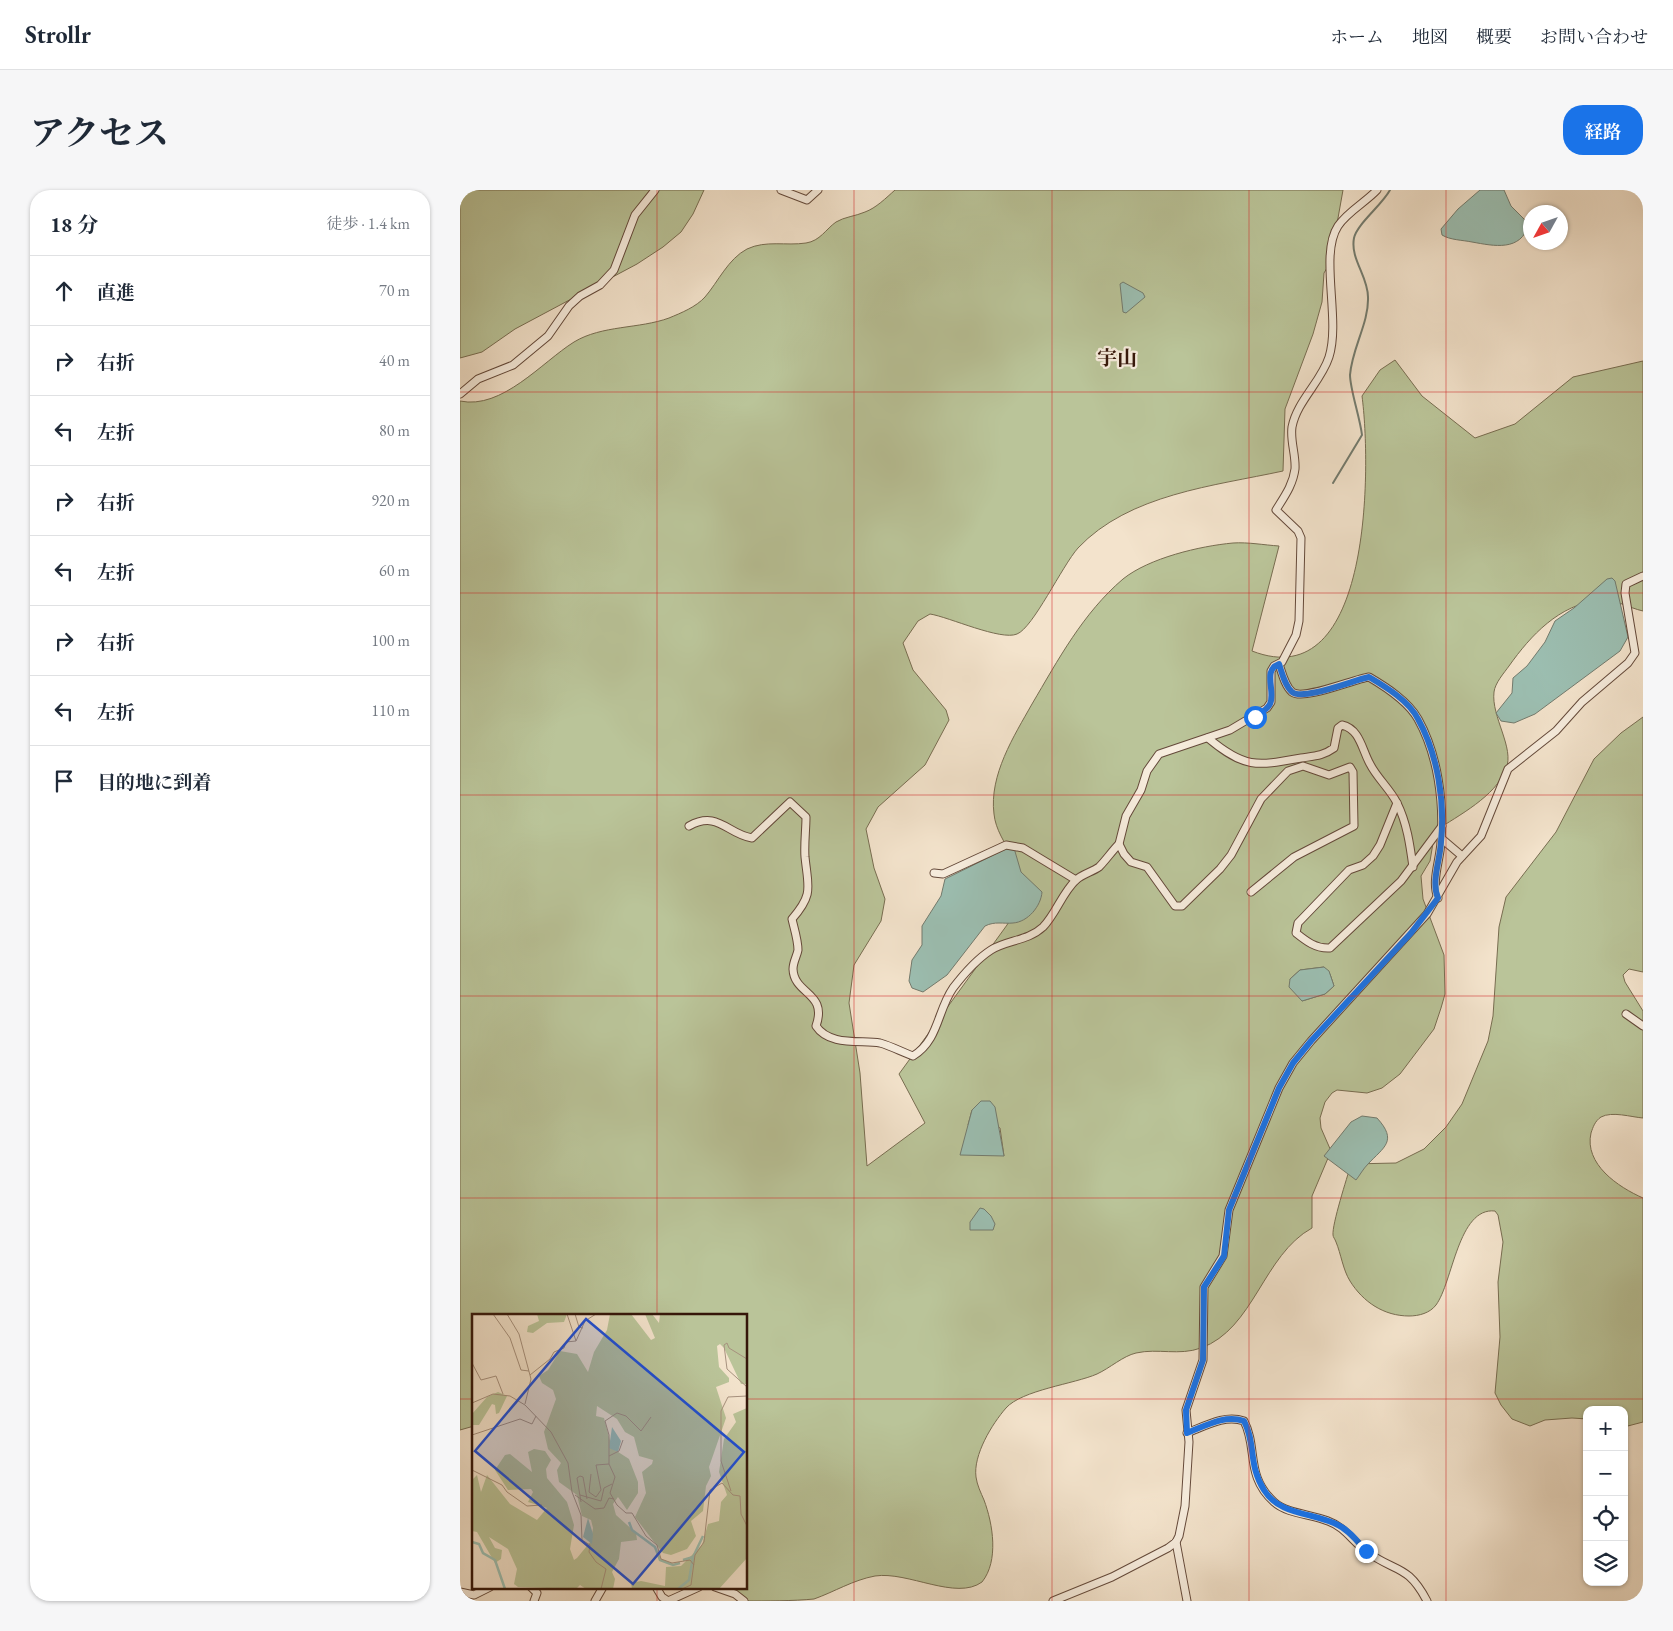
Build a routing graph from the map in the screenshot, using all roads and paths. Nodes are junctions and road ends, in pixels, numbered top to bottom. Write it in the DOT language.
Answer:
graph roads {
  1 [pos="655,190"];
  2 [pos="781,190"];
  3 [pos="818,190"];
  4 [pos="1378,190"];
  5 [pos="460,394"];
  6 [pos="1643,576"];
  7 [pos="1279,664"];
  8 [pos="1208,738"];
  9 [pos="1397,803"];
  10 [pos="689,826"];
  11 [pos="1442,826"];
  12 [pos="1442,839"];
  13 [pos="1119,844"];
  14 [pos="1462,856"];
  15 [pos="1413,867"];
  16 [pos="934,873"];
  17 [pos="1076,880"];
  18 [pos="1251,892"];
  19 [pos="1438,898"];
  20 [pos="1626,1014"];
  21 [pos="1643,1026"];
  22 [pos="1187,1433"];
  23 [pos="1176,1542"];
  24 [pos="488,1588"];
  25 [pos="532,1588"];
  26 [pos="602,1588"];
  27 [pos="657,1588"];
  28 [pos="697,1588"];
  29 [pos="718,1588"];
  30 [pos="460,1592"];
  31 [pos="534,1601"];
  32 [pos="595,1601"];
  33 [pos="744,1601"];
  34 [pos="1052,1601"];
  35 [pos="1187,1601"];
  36 [pos="1427,1601"];
  1 -- 5 [label="street"];
  2 -- 3 [label="street"];
  4 -- 7 [label="street"];
  6 -- 14 [label="street"];
  7 -- 8 [label="street"];
  7 -- 11 [label="street"];
  8 -- 9 [label="street"];
  8 -- 13 [label="street"];
  9 -- 15 [label="street"];
  9 -- 15 [label="street"];
  10 -- 17 [label="street"];
  11 -- 12 [label="street"];
  11 -- 15 [label="street"];
  12 -- 14 [label="street"];
  12 -- 19 [label="street"];
  13 -- 17 [label="street"];
  13 -- 18 [label="street"];
  14 -- 19 [label="street"];
  16 -- 17 [label="street"];
  19 -- 22 [label="street"];
  20 -- 21 [label="street"];
  22 -- 23 [label="street"];
  22 -- 36 [label="street"];
  23 -- 34 [label="street"];
  23 -- 35 [label="street"];
  24 -- 30 [label="street"];
  25 -- 31 [label="street"];
  26 -- 32 [label="street"];
  27 -- 28 [label="street"];
  29 -- 33 [label="street"];
}
